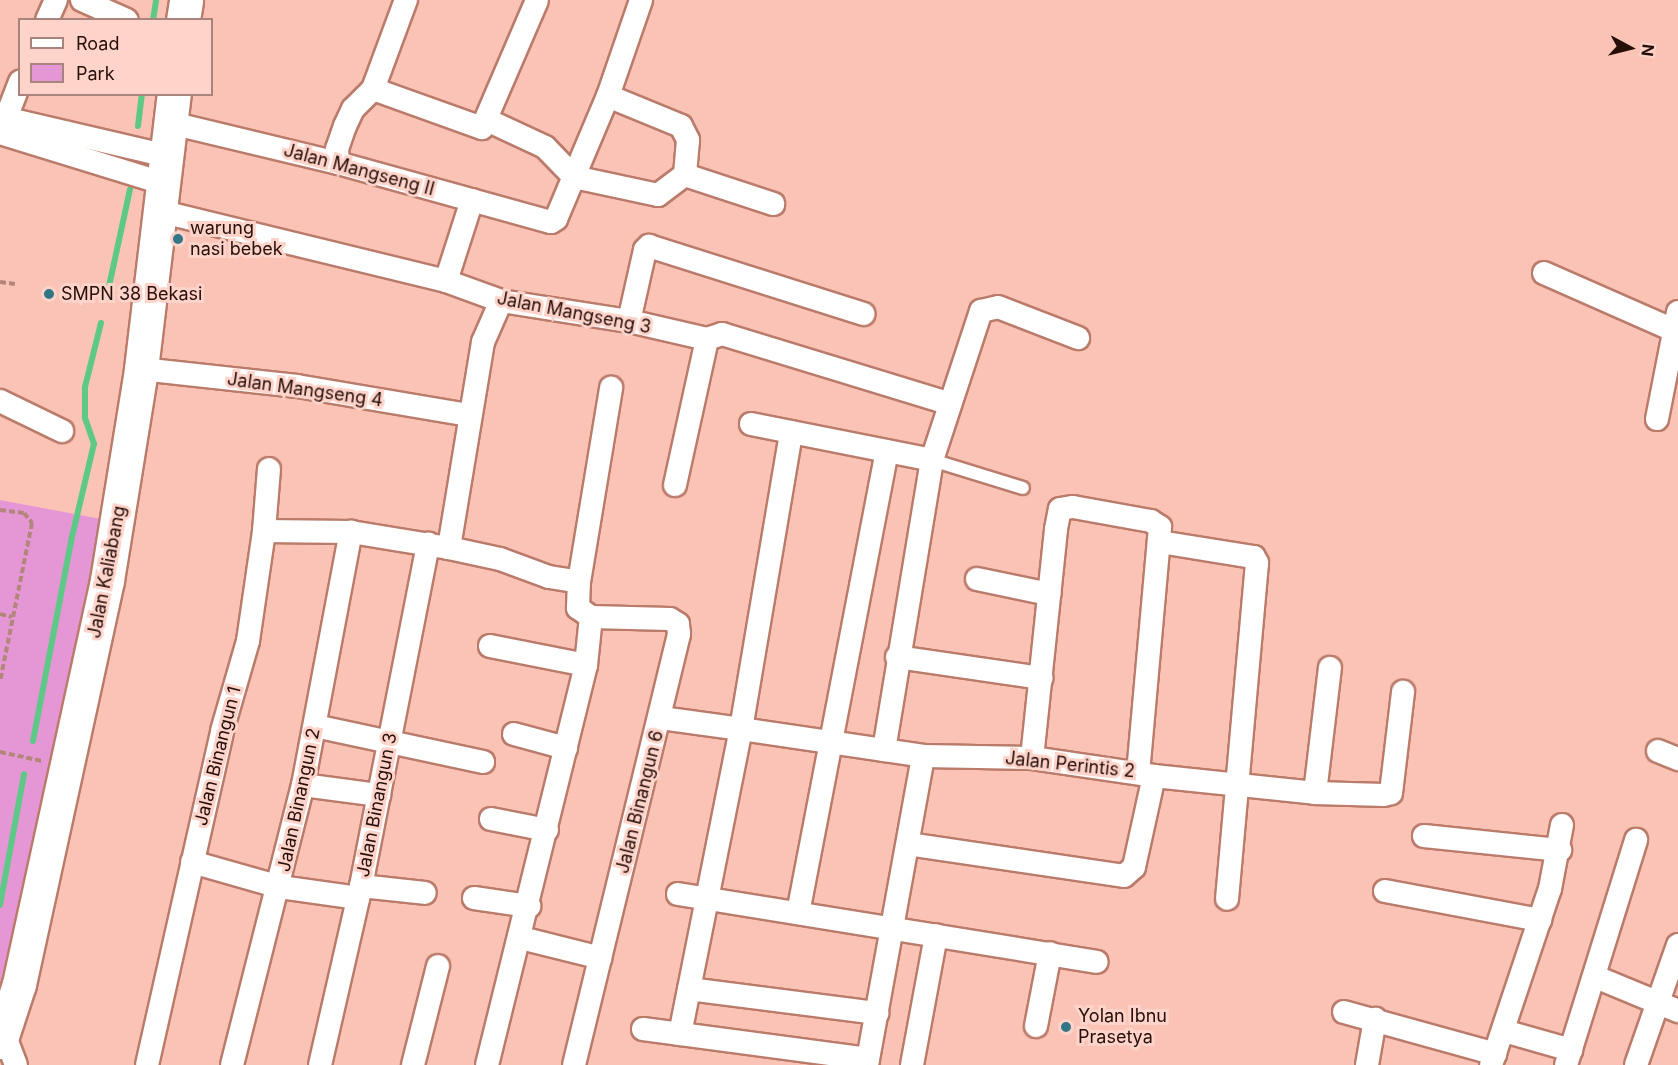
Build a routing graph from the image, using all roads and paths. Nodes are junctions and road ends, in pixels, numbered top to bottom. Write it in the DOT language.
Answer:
graph roads {
  1 [pos="56,0"];
  2 [pos="82,0"];
  3 [pos="186,0"];
  4 [pos="537,0"];
  5 [pos="641,0"];
  6 [pos="398,2"];
  7 [pos="48,18"];
  8 [pos="122,18"];
  9 [pos="183,18"];
  10 [pos="18,85"];
  11 [pos="373,89"];
  12 [pos="608,96"];
  13 [pos="173,109"];
  14 [pos="487,120"];
  15 [pos="2,121"];
  16 [pos="338,163"];
  17 [pos="147,170"];
  18 [pos="685,175"];
  19 [pos="574,177"];
  20 [pos="472,200"];
  21 [pos="773,204"];
  22 [pos="1545,273"];
  23 [pos="446,281"];
  24 [pos="0,282"];
  25 [pos="15,284"];
  26 [pos="501,301"];
  27 [pos="863,314"];
  28 [pos="629,321"];
  29 [pos="1677,324"];
  30 [pos="1078,338"];
  31 [pos="707,339"];
  32 [pos="141,369"];
  33 [pos="611,388"];
  34 [pos="0,401"];
  35 [pos="948,403"];
  36 [pos="469,415"];
  37 [pos="1657,419"];
  38 [pos="751,424"];
  39 [pos="62,432"];
  40 [pos="791,432"];
  41 [pos="887,451"];
  42 [pos="932,460"];
  43 [pos="269,469"];
  44 [pos="675,485"];
  45 [pos="1023,488"];
  46 [pos="0,510"];
  47 [pos="264,531"];
  48 [pos="351,532"];
  49 [pos="1160,542"];
  50 [pos="439,546"];
  51 [pos="976,579"];
  52 [pos="579,582"];
  53 [pos="1049,594"];
  54 [pos="0,614"];
  55 [pos="12,617"];
  56 [pos="591,617"];
  57 [pos="490,646"];
  58 [pos="897,657"];
  59 [pos="586,665"];
  60 [pos="1330,668"];
  61 [pos="1041,678"];
  62 [pos="0,681"];
  63 [pos="1403,692"];
  64 [pos="661,718"];
  65 [pos="315,726"];
  66 [pos="741,729"];
  67 [pos="514,734"];
  68 [pos="391,740"];
  69 [pos="832,743"];
  70 [pos="566,748"];
  71 [pos="884,750"];
  72 [pos="0,752"];
  73 [pos="923,756"];
  74 [pos="1032,758"];
  75 [pos="38,760"];
  76 [pos="483,762"];
  77 [pos="1146,774"];
  78 [pos="1238,783"];
  79 [pos="303,785"];
  80 [pos="1315,793"];
  81 [pos="380,795"];
  82 [pos="492,819"];
  83 [pos="1562,825"];
  84 [pos="547,830"];
  85 [pos="1424,836"];
  86 [pos="1636,840"];
  87 [pos="908,844"];
  88 [pos="1560,850"];
  89 [pos="192,862"];
  90 [pos="280,887"];
  91 [pos="1385,891"];
  92 [pos="359,892"];
  93 [pos="425,893"];
  94 [pos="678,894"];
  95 [pos="474,898"];
  96 [pos="708,899"];
  97 [pos="1227,899"];
  98 [pos="529,906"];
  99 [pos="798,913"];
  100 [pos="1540,920"];
  101 [pos="892,928"];
  102 [pos="936,935"];
  103 [pos="521,938"];
  104 [pos="1678,945"];
  105 [pos="1050,953"];
  106 [pos="602,958"];
  107 [pos="1097,962"];
  108 [pos="438,966"];
  109 [pos="1596,977"];
  110 [pos="689,989"];
  111 [pos="1668,1006"];
  112 [pos="1344,1012"];
  113 [pos="877,1013"];
  114 [pos="1375,1019"];
  115 [pos="1036,1026"];
  116 [pos="643,1029"];
  117 [pos="1504,1031"];
  118 [pos="680,1034"];
  119 [pos="2,1037"];
  120 [pos="1569,1058"];
  121 [pos="1493,1060"];
  122 [pos="868,1062"];
  123 [pos="16,1065"];
  124 [pos="147,1065"];
  125 [pos="232,1065"];
  126 [pos="320,1065"];
  127 [pos="413,1065"];
  128 [pos="487,1065"];
  129 [pos="574,1065"];
  130 [pos="912,1065"];
  131 [pos="1366,1065"];
  132 [pos="1636,1065"];
  1 -- 7 [label="street"];
  2 -- 8 [label="street"];
  3 -- 9 [label="main road"];
  4 -- 14 [label="street"];
  5 -- 12 [label="street"];
  6 -- 11 [label="street"];
  10 -- 15 [label="street"];
  11 -- 14 [label="street"];
  11 -- 16 [label="street"];
  12 -- 18 [label="street"];
  12 -- 19 [label="street"];
  13 -- 16 [label="street, Jalan Mangseng II"];
  13 -- 17 [label="main road, Jalan Kaliabang"];
  14 -- 19 [label="street"];
  15 -- 17 [label="street, Jalan Mangseng 3"];
  16 -- 20 [label="street, Jalan Mangseng II"];
  17 -- 23 [label="street, Jalan Mangseng 3"];
  17 -- 32 [label="main road, Jalan Kaliabang"];
  18 -- 19 [label="street"];
  18 -- 21 [label="street"];
  19 -- 20 [label="street, Jalan Mangseng II"];
  20 -- 23 [label="street"];
  22 -- 29 [label="street"];
  23 -- 26 [label="street, Jalan Mangseng 3"];
  24 -- 25 [label="path"];
  26 -- 28 [label="street, Jalan Mangseng 3"];
  26 -- 36 [label="street, Jalan Binangun 3"];
  27 -- 28 [label="street"];
  28 -- 31 [label="street, Jalan Mangseng 3"];
  29 -- 37 [label="street"];
  30 -- 35 [label="street"];
  31 -- 35 [label="street, Jalan Mangseng 3"];
  31 -- 44 [label="street"];
  32 -- 36 [label="street, Jalan Mangseng 4"];
  32 -- 119 [label="main road, Jalan Kaliabang"];
  33 -- 52 [label="street"];
  34 -- 39 [label="street"];
  35 -- 42 [label="street"];
  36 -- 50 [label="street, Jalan Binangun 3"];
  38 -- 40 [label="street"];
  40 -- 41 [label="street"];
  40 -- 66 [label="street"];
  41 -- 42 [label="street"];
  41 -- 69 [label="street"];
  42 -- 45 [label="lane"];
  42 -- 58 [label="street"];
  43 -- 47 [label="street, Jalan Binangun 1"];
  46 -- 55 [label="path"];
  47 -- 48 [label="street"];
  47 -- 89 [label="street, Jalan Binangun 1"];
  48 -- 50 [label="street"];
  48 -- 65 [label="street, Jalan Binangun 2"];
  49 -- 53 [label="street"];
  49 -- 77 [label="street"];
  49 -- 78 [label="street"];
  50 -- 52 [label="street"];
  50 -- 68 [label="street, Jalan Binangun 3"];
  51 -- 53 [label="street"];
  52 -- 56 [label="street"];
  53 -- 61 [label="street"];
  54 -- 55 [label="path"];
  55 -- 62 [label="path"];
  56 -- 59 [label="street"];
  56 -- 64 [label="street, Jalan Binangun 6"];
  57 -- 59 [label="street"];
  58 -- 61 [label="street"];
  58 -- 71 [label="street"];
  59 -- 70 [label="street"];
  60 -- 80 [label="street"];
  61 -- 74 [label="street"];
  63 -- 80 [label="street, Jalan Perintis 2"];
  64 -- 66 [label="street, Jalan Perintis 2"];
  64 -- 106 [label="street, Jalan Binangun 6"];
  65 -- 68 [label="street"];
  65 -- 79 [label="street, Jalan Binangun 2"];
  66 -- 69 [label="street, Jalan Perintis 2"];
  66 -- 96 [label="street"];
  67 -- 70 [label="street"];
  68 -- 76 [label="street"];
  68 -- 81 [label="street, Jalan Binangun 3"];
  69 -- 71 [label="street, Jalan Perintis 2"];
  69 -- 99 [label="street"];
  70 -- 84 [label="street"];
  71 -- 73 [label="street, Jalan Perintis 2"];
  72 -- 75 [label="path"];
  73 -- 74 [label="street, Jalan Perintis 2"];
  73 -- 87 [label="street"];
  74 -- 77 [label="street, Jalan Perintis 2"];
  77 -- 78 [label="street, Jalan Perintis 2"];
  77 -- 87 [label="street"];
  78 -- 80 [label="street, Jalan Perintis 2"];
  78 -- 97 [label="street"];
  79 -- 81 [label="street"];
  79 -- 90 [label="street, Jalan Binangun 2"];
  81 -- 92 [label="street, Jalan Binangun 3"];
  82 -- 84 [label="street"];
  83 -- 88 [label="street"];
  84 -- 98 [label="street"];
  85 -- 88 [label="street"];
  86 -- 109 [label="street"];
  87 -- 101 [label="street"];
  88 -- 100 [label="street"];
  89 -- 90 [label="street"];
  89 -- 124 [label="street, Jalan Binangun 1"];
  90 -- 92 [label="street"];
  90 -- 125 [label="street, Jalan Binangun 2"];
  91 -- 100 [label="street"];
  92 -- 93 [label="street"];
  92 -- 126 [label="street, Jalan Binangun 3"];
  94 -- 96 [label="street"];
  95 -- 98 [label="street"];
  96 -- 99 [label="street"];
  96 -- 110 [label="street"];
  98 -- 103 [label="street"];
  99 -- 101 [label="street"];
  100 -- 117 [label="street"];
  101 -- 102 [label="street"];
  101 -- 113 [label="street"];
  102 -- 105 [label="street"];
  102 -- 130 [label="street"];
  103 -- 106 [label="street"];
  103 -- 128 [label="street"];
  104 -- 111 [label="street"];
  105 -- 107 [label="street"];
  105 -- 115 [label="street"];
  106 -- 129 [label="street, Jalan Binangun 6"];
  108 -- 127 [label="street"];
  109 -- 111 [label="street"];
  109 -- 120 [label="street"];
  110 -- 113 [label="street"];
  110 -- 118 [label="street"];
  111 -- 132 [label="street"];
  112 -- 114 [label="street"];
  113 -- 122 [label="street"];
  114 -- 121 [label="street"];
  114 -- 131 [label="street"];
  116 -- 118 [label="street"];
  117 -- 120 [label="street"];
  117 -- 121 [label="street"];
  118 -- 122 [label="street"];
  119 -- 123 [label="street"];
}
